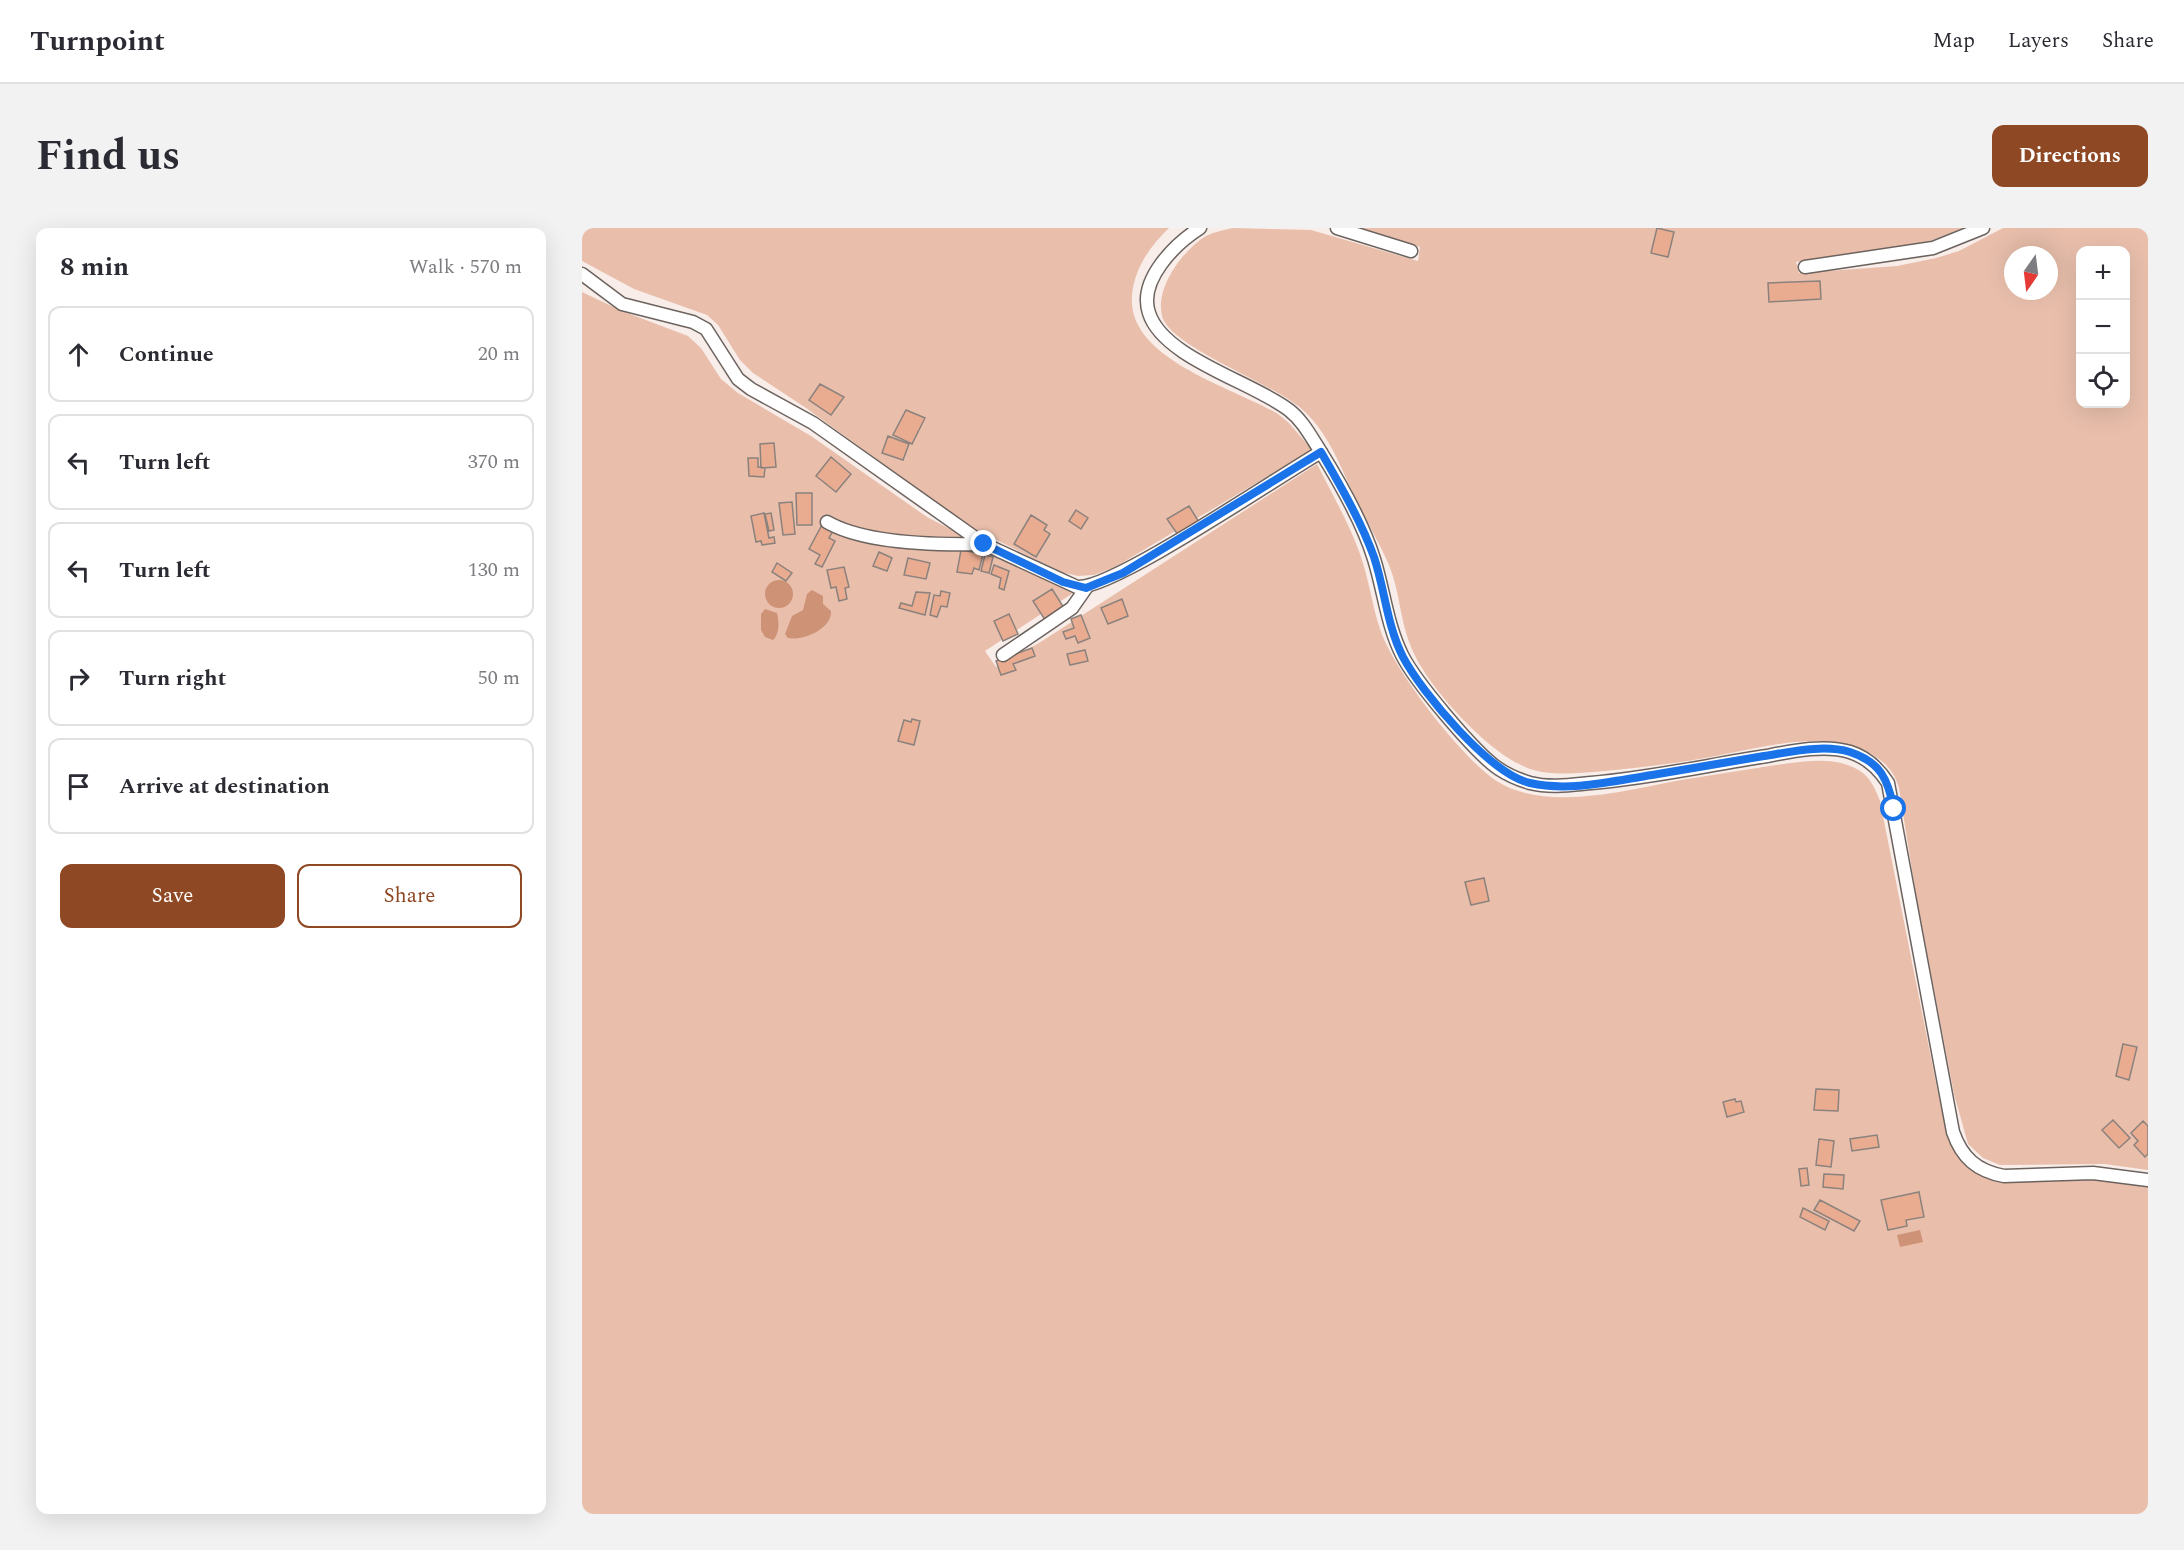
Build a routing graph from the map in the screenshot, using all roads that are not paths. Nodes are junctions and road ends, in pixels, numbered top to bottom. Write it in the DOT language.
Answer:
graph roads {
  1 [pos="1200,228"];
  2 [pos="1337,228"];
  3 [pos="1983,228"];
  4 [pos="1411,251"];
  5 [pos="1805,267"];
  6 [pos="582,274"];
  7 [pos="1321,452"];
  8 [pos="827,522"];
  9 [pos="984,544"];
  10 [pos="1086,588"];
  11 [pos="1003,655"];
  12 [pos="2148,1180"];
  1 -- 7 [label="street"];
  2 -- 4 [label="street"];
  3 -- 5 [label="street"];
  6 -- 9 [label="street"];
  7 -- 10 [label="street"];
  7 -- 12 [label="street"];
  8 -- 9 [label="street"];
  9 -- 10 [label="street"];
  10 -- 11 [label="street"];
}
